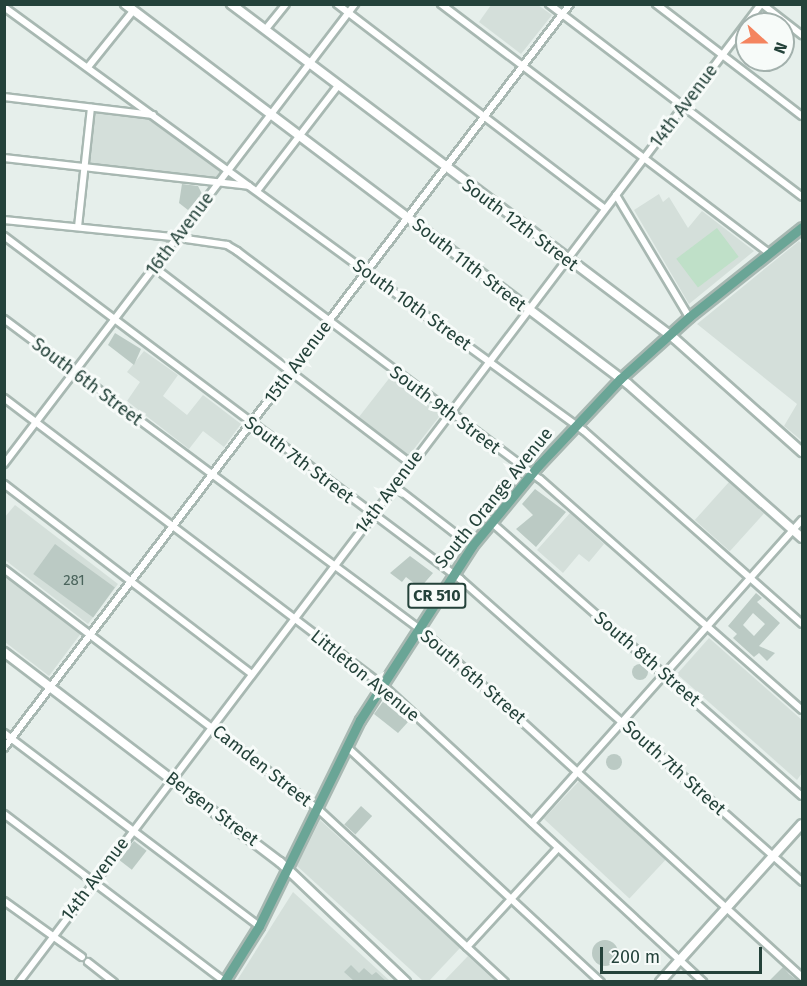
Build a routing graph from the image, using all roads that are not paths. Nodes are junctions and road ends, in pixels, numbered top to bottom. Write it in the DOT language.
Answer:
graph roads {
  1 [pos="124,4"];
  2 [pos="231,4"];
  3 [pos="286,4"];
  4 [pos="337,4"];
  5 [pos="355,4"];
  6 [pos="441,4"];
  7 [pos="549,4"];
  8 [pos="570,4"];
  9 [pos="656,4"];
  10 [pos="761,4"];
  11 [pos="4,7"];
  12 [pos="133,11"];
  13 [pos="349,13"];
  14 [pos="562,14"];
  15 [pos="265,30"];
  16 [pos="802,36"];
  17 [pos="722,55"];
  18 [pos="310,64"];
  19 [pos="88,67"];
  20 [pos="522,68"];
  21 [pos="338,86"];
  22 [pos="4,98"];
  23 [pos="684,106"];
  24 [pos="91,108"];
  25 [pos="154,115"];
  26 [pos="271,115"];
  27 [pos="802,116"];
  28 [pos="484,117"];
  29 [pos="299,136"];
  30 [pos="644,157"];
  31 [pos="4,158"];
  32 [pos="84,167"];
  33 [pos="445,168"];
  34 [pos="229,170"];
  35 [pos="220,182"];
  36 [pos="251,187"];
  37 [pos="257,191"];
  38 [pos="616,195"];
  39 [pos="802,197"];
  40 [pos="605,209"];
  41 [pos="408,218"];
  42 [pos="4,220"];
  43 [pos="78,227"];
  44 [pos="802,227"];
  45 [pos="4,236"];
  46 [pos="177,238"];
  47 [pos="768,253"];
  48 [pos="566,260"];
  49 [pos="155,268"];
  50 [pos="367,272"];
  51 [pos="528,311"];
  52 [pos="689,317"];
  53 [pos="4,319"];
  54 [pos="115,320"];
  55 [pos="329,321"];
  56 [pos="668,335"];
  57 [pos="489,362"];
  58 [pos="291,372"];
  59 [pos="74,373"];
  60 [pos="620,379"];
  61 [pos="4,398"];
  62 [pos="449,414"];
  63 [pos="37,422"];
  64 [pos="251,424"];
  65 [pos="576,425"];
  66 [pos="802,452"];
  67 [pos="4,464"];
  68 [pos="411,464"];
  69 [pos="532,473"];
  70 [pos="211,476"];
  71 [pos="4,484"];
  72 [pos="394,486"];
  73 [pos="372,515"];
  74 [pos="802,520"];
  75 [pos="490,522"];
  76 [pos="173,526"];
  77 [pos="793,530"];
  78 [pos="461,538"];
  79 [pos="802,538"];
  80 [pos="332,567"];
  81 [pos="4,569"];
  82 [pos="452,574"];
  83 [pos="751,578"];
  84 [pos="131,582"];
  85 [pos="294,619"];
  86 [pos="802,624"];
  87 [pos="708,626"];
  88 [pos="416,627"];
  89 [pos="91,634"];
  90 [pos="4,652"];
  91 [pos="252,674"];
  92 [pos="665,674"];
  93 [pos="381,685"];
  94 [pos="51,688"];
  95 [pos="802,710"];
  96 [pos="623,722"];
  97 [pos="212,727"];
  98 [pos="4,733"];
  99 [pos="12,739"];
  100 [pos="346,747"];
  101 [pos="4,748"];
  102 [pos="580,770"];
  103 [pos="172,779"];
  104 [pos="802,796"];
  105 [pos="317,808"];
  106 [pos="4,814"];
  107 [pos="532,823"];
  108 [pos="802,824"];
  109 [pos="133,830"];
  110 [pos="558,848"];
  111 [pos="774,857"];
  112 [pos="287,870"];
  113 [pos="94,882"];
  114 [pos="802,882"];
  115 [pos="511,898"];
  116 [pos="4,901"];
  117 [pos="728,907"];
  118 [pos="259,926"];
  119 [pos="52,936"];
  120 [pos="467,947"];
  121 [pos="82,957"];
  122 [pos="680,960"];
  123 [pos="88,962"];
  124 [pos="802,976"];
  125 [pos="19,981"];
  126 [pos="114,981"];
  127 [pos="224,981"];
  128 [pos="406,981"];
  129 [pos="505,981"];
  130 [pos="601,981"];
  131 [pos="660,981"];
  132 [pos="703,981"];
  1 -- 12 [label="street, South 11th Street"];
  2 -- 15 [label="street, South 12th Street"];
  3 -- 15 [label="street"];
  4 -- 13 [label="street"];
  5 -- 13 [label="street, 16th Avenue"];
  6 -- 20 [label="street"];
  7 -- 14 [label="street"];
  8 -- 14 [label="street, 15th Avenue"];
  9 -- 17 [label="street"];
  10 -- 16 [label="street"];
  10 -- 17 [label="street, 14th Avenue"];
  11 -- 19 [label="street, South 10th Street"];
  12 -- 19 [label="street"];
  12 -- 26 [label="street, South 11th Street"];
  13 -- 18 [label="street, 16th Avenue"];
  13 -- 28 [label="street"];
  14 -- 20 [label="street, 15th Avenue"];
  14 -- 23 [label="street"];
  15 -- 18 [label="street, South 12th Street"];
  17 -- 23 [label="street, 14th Avenue"];
  17 -- 27 [label="street"];
  18 -- 21 [label="street, South 12th Street"];
  18 -- 26 [label="street, 16th Avenue"];
  19 -- 25 [label="street, South 10th Street"];
  20 -- 28 [label="street, 15th Avenue"];
  20 -- 30 [label="street"];
  21 -- 29 [label="street"];
  21 -- 33 [label="street, South 12th Street"];
  22 -- 24 [label="street"];
  23 -- 30 [label="street, 14th Avenue"];
  23 -- 39 [label="street"];
  24 -- 25 [label="street"];
  24 -- 32 [label="street"];
  25 -- 34 [label="street, South 10th Street"];
  26 -- 29 [label="street, South 11th Street"];
  26 -- 34 [label="street, 16th Avenue"];
  28 -- 33 [label="street, 15th Avenue"];
  28 -- 40 [label="street"];
  29 -- 37 [label="street"];
  29 -- 41 [label="street, South 11th Street"];
  30 -- 38 [label="street, 14th Avenue"];
  30 -- 47 [label="street"];
  31 -- 32 [label="street"];
  32 -- 35 [label="street"];
  32 -- 43 [label="street"];
  33 -- 41 [label="street, 15th Avenue"];
  33 -- 48 [label="street, South 12th Street"];
  34 -- 35 [label="street, 16th Avenue"];
  34 -- 36 [label="street, South 10th Street"];
  35 -- 36 [label="street"];
  35 -- 46 [label="street, 16th Avenue"];
  36 -- 37 [label="street, South 10th Street"];
  37 -- 50 [label="street, South 10th Street"];
  38 -- 40 [label="street, 14th Avenue"];
  38 -- 52 [label="street"];
  40 -- 48 [label="street, 14th Avenue"];
  41 -- 50 [label="street, 15th Avenue"];
  41 -- 51 [label="street, South 11th Street"];
  42 -- 43 [label="street, South 9th Street"];
  43 -- 46 [label="street, South 9th Street"];
  44 -- 47 [label="main road, South Orange Avenue / CR 510"];
  45 -- 54 [label="street, South 7th Street"];
  46 -- 49 [label="street, 16th Avenue"];
  46 -- 55 [label="street, South 9th Street"];
  47 -- 52 [label="main road, South Orange Avenue / CR 510"];
  48 -- 51 [label="street, 14th Avenue"];
  48 -- 56 [label="street, South 12th Street"];
  49 -- 54 [label="street, 16th Avenue"];
  49 -- 58 [label="street"];
  50 -- 55 [label="street, 15th Avenue"];
  50 -- 57 [label="street, South 10th Street"];
  51 -- 57 [label="street, 14th Avenue"];
  51 -- 60 [label="street, South 11th Street"];
  52 -- 56 [label="main road, South Orange Avenue / CR 510"];
  53 -- 59 [label="street, South 6th Street"];
  54 -- 59 [label="street, 16th Avenue"];
  54 -- 64 [label="street, South 7th Street"];
  55 -- 58 [label="street, 15th Avenue"];
  55 -- 62 [label="street, South 9th Street"];
  56 -- 60 [label="main road, South Orange Avenue / CR 510"];
  56 -- 66 [label="street, South 12th Street"];
  57 -- 62 [label="street, 14th Avenue"];
  57 -- 65 [label="street, South 10th Street"];
  58 -- 64 [label="street, 15th Avenue"];
  58 -- 68 [label="street"];
  59 -- 63 [label="street, 16th Avenue"];
  59 -- 70 [label="street, South 6th Street"];
  60 -- 65 [label="main road, South Orange Avenue / CR 510"];
  60 -- 77 [label="street, South 11th Street"];
  61 -- 63 [label="street, Littleton Avenue"];
  62 -- 68 [label="street, 14th Avenue"];
  62 -- 69 [label="street, South 9th Street"];
  63 -- 67 [label="street, 16th Avenue"];
  63 -- 76 [label="street, Littleton Avenue"];
  64 -- 70 [label="street, 15th Avenue"];
  64 -- 73 [label="street, South 7th Street"];
  65 -- 69 [label="main road, South Orange Avenue / CR 510"];
  65 -- 83 [label="street, South 10th Street"];
  68 -- 72 [label="street, 14th Avenue"];
  69 -- 75 [label="main road, South Orange Avenue / CR 510"];
  69 -- 87 [label="street, South 9th Street"];
  70 -- 76 [label="street, 15th Avenue"];
  70 -- 80 [label="street, South 6th Street"];
  71 -- 84 [label="street"];
  72 -- 73 [label="street, 14th Avenue"];
  72 -- 78 [label="street"];
  73 -- 80 [label="street, 14th Avenue"];
  73 -- 82 [label="street, South 7th Street"];
  74 -- 77 [label="street"];
  75 -- 82 [label="main road, South Orange Avenue / CR 510"];
  75 -- 92 [label="street, South 8th Street"];
  76 -- 84 [label="street, 15th Avenue"];
  76 -- 85 [label="street, Littleton Avenue"];
  77 -- 79 [label="street, South 11th Street"];
  77 -- 83 [label="street"];
  80 -- 85 [label="street, 14th Avenue"];
  80 -- 88 [label="street, South 6th Street"];
  81 -- 89 [label="street, Camden Street"];
  82 -- 88 [label="main road, South Orange Avenue / CR 510"];
  82 -- 96 [label="street, South 7th Street"];
  83 -- 86 [label="street, South 10th Street"];
  83 -- 87 [label="street"];
  84 -- 89 [label="street, 15th Avenue"];
  84 -- 91 [label="street"];
  85 -- 91 [label="street, 14th Avenue"];
  85 -- 93 [label="street, Littleton Avenue"];
  87 -- 92 [label="street"];
  87 -- 95 [label="street, South 9th Street"];
  88 -- 93 [label="main road, South Orange Avenue / CR 510"];
  88 -- 102 [label="street, South 6th Street"];
  89 -- 94 [label="street, 15th Avenue"];
  89 -- 97 [label="street, Camden Street"];
  90 -- 94 [label="street, Bergen Street"];
  91 -- 97 [label="street, 14th Avenue"];
  92 -- 96 [label="street"];
  92 -- 104 [label="street, South 8th Street"];
  93 -- 100 [label="main road, South Orange Avenue / CR 510"];
  93 -- 107 [label="street, Littleton Avenue"];
  94 -- 99 [label="street, 15th Avenue"];
  94 -- 103 [label="street, Bergen Street"];
  96 -- 102 [label="street"];
  96 -- 111 [label="street, South 7th Street"];
  97 -- 103 [label="street, 14th Avenue"];
  97 -- 105 [label="street, Camden Street"];
  98 -- 99 [label="street"];
  99 -- 101 [label="street, 15th Avenue"];
  99 -- 109 [label="street"];
  100 -- 105 [label="main road, South Orange Avenue / CR 510"];
  100 -- 115 [label="street"];
  102 -- 107 [label="street"];
  102 -- 117 [label="street, South 6th Street"];
  103 -- 109 [label="street, 14th Avenue"];
  103 -- 112 [label="street, Bergen Street"];
  105 -- 112 [label="main road, South Orange Avenue / CR 510"];
  105 -- 120 [label="street, Camden Street"];
  106 -- 113 [label="street"];
  107 -- 110 [label="street, Littleton Avenue"];
  108 -- 111 [label="street"];
  109 -- 113 [label="street, 14th Avenue"];
  109 -- 118 [label="street"];
  110 -- 115 [label="street"];
  110 -- 122 [label="street, Littleton Avenue"];
  111 -- 114 [label="street, South 7th Street"];
  111 -- 117 [label="street"];
  112 -- 118 [label="main road, South Orange Avenue / CR 510"];
  112 -- 128 [label="street, Bergen Street"];
  113 -- 119 [label="street, 14th Avenue"];
  113 -- 127 [label="street"];
  115 -- 120 [label="street"];
  115 -- 130 [label="street"];
  116 -- 119 [label="street"];
  117 -- 122 [label="street"];
  117 -- 124 [label="street, South 6th Street"];
  118 -- 127 [label="main road, South Orange Avenue / CR 510"];
  119 -- 121 [label="street"];
  119 -- 125 [label="street, 14th Avenue"];
  120 -- 129 [label="street, Camden Street"];
  122 -- 131 [label="street"];
  122 -- 132 [label="street, Littleton Avenue"];
  123 -- 126 [label="street"];
}
